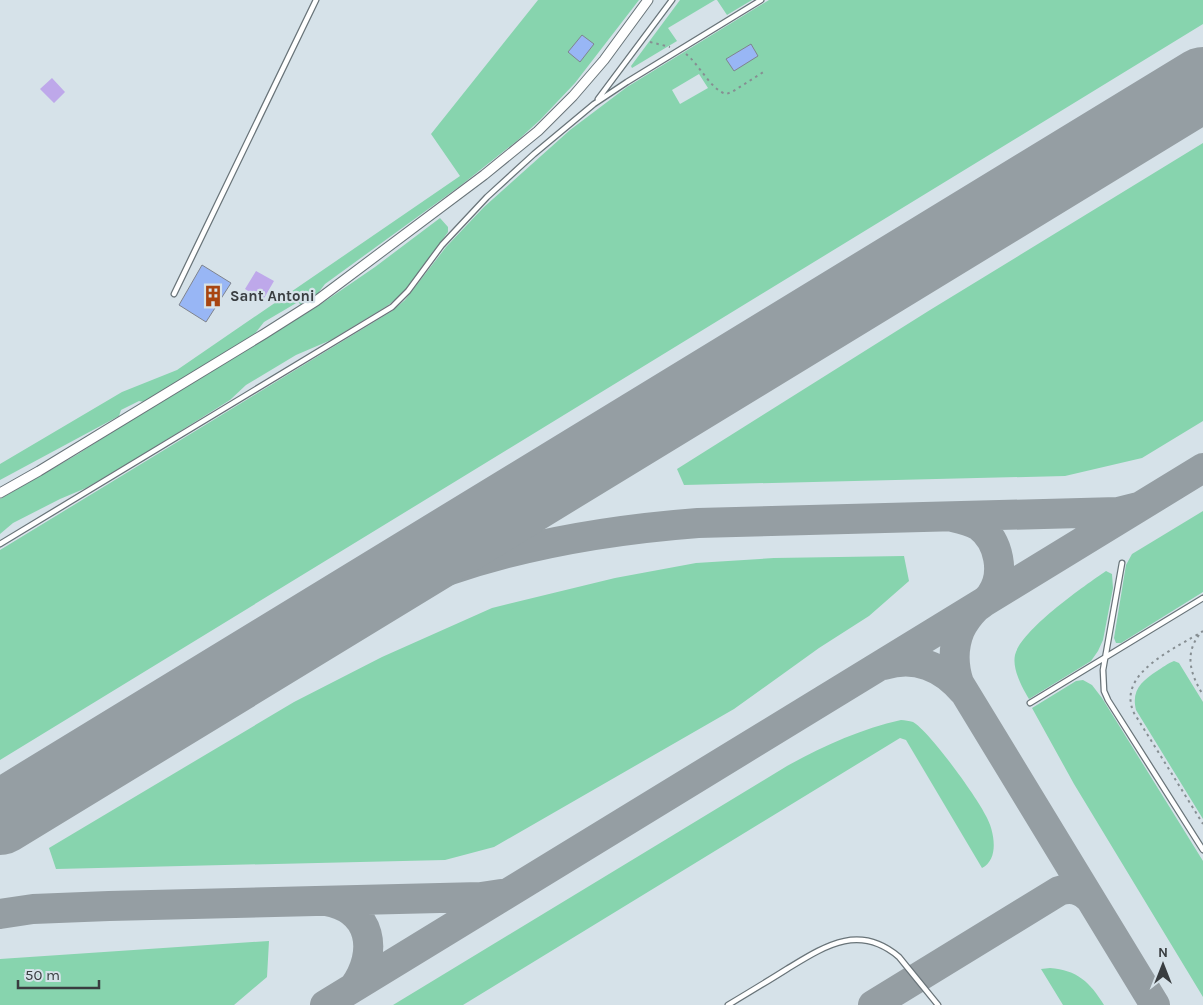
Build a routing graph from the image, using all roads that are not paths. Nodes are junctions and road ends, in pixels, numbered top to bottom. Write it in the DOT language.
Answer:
graph roads {
  1 [pos="316,0"];
  2 [pos="648,0"];
  3 [pos="672,0"];
  4 [pos="760,0"];
  5 [pos="594,104"];
  6 [pos="174,294"];
  7 [pos="0,493"];
  8 [pos="0,544"];
  9 [pos="1122,563"];
  10 [pos="1203,598"];
  11 [pos="1105,658"];
  12 [pos="1030,703"];
  13 [pos="1203,850"];
  14 [pos="728,1005"];
  15 [pos="938,1005"];
  1 -- 6 [label="lane"];
  2 -- 7 [label="street"];
  3 -- 5 [label="lane"];
  4 -- 5 [label="lane"];
  5 -- 8 [label="lane"];
  9 -- 11 [label="lane"];
  10 -- 11 [label="lane"];
  11 -- 12 [label="lane"];
  11 -- 13 [label="lane"];
  14 -- 15 [label="lane"];
}
